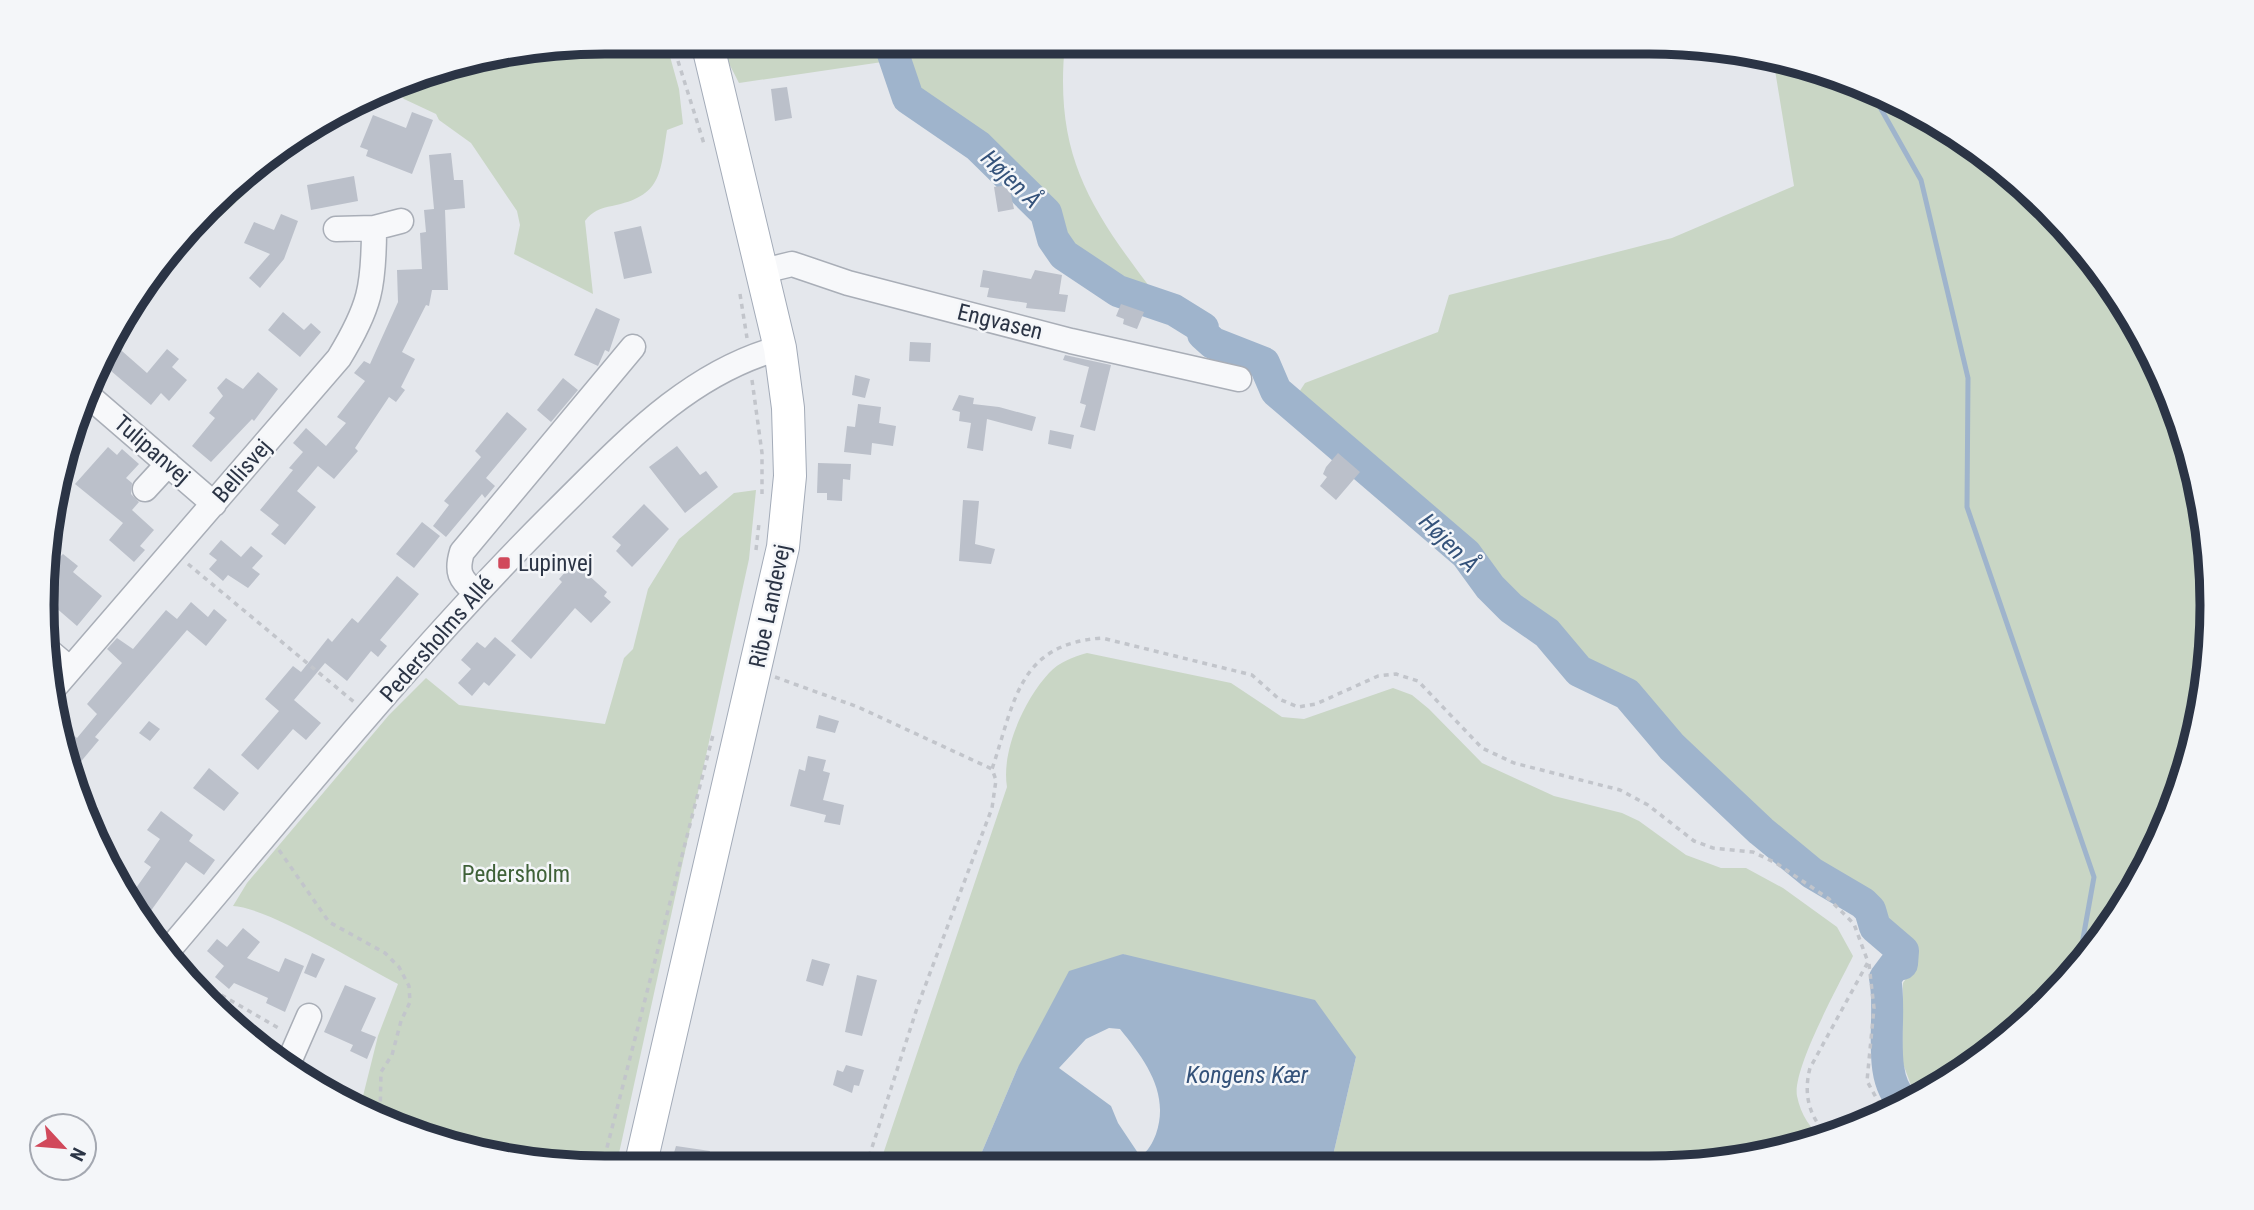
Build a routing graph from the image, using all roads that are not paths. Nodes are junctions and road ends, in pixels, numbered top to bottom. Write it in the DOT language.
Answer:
graph roads {
  1 [pos="709,54"];
  2 [pos="401,221"];
  3 [pos="374,228"];
  4 [pos="336,229"];
  5 [pos="751,279"];
  6 [pos="632,347"];
  7 [pos="780,348"];
  8 [pos="1239,379"];
  9 [pos="94,400"];
  10 [pos="168,464"];
  11 [pos="145,489"];
  12 [pos="214,504"];
  13 [pos="475,592"];
  14 [pos="57,658"];
  15 [pos="70,669"];
  16 [pos="60,681"];
  17 [pos="173,946"];
  18 [pos="304,1028"];
  19 [pos="291,1057"];
  20 [pos="643,1156"];
  1 -- 5 [label="main road, Ribe Landevej"];
  2 -- 3 [label="street"];
  3 -- 4 [label="street"];
  3 -- 12 [label="street, Bellisvej"];
  5 -- 7 [label="main road, Ribe Landevej"];
  5 -- 8 [label="street, Engvasen"];
  6 -- 13 [label="street"];
  7 -- 13 [label="street, Pedersholms Allé"];
  7 -- 20 [label="main road, Ribe Landevej"];
  9 -- 10 [label="street, Tulipanvej"];
  10 -- 11 [label="street"];
  10 -- 12 [label="street, Tulipanvej"];
  12 -- 15 [label="street, Bellisvej"];
  13 -- 17 [label="street, Pedersholms Allé"];
  14 -- 15 [label="street"];
  15 -- 16 [label="street, Bellisvej"];
  18 -- 19 [label="street"];
}
